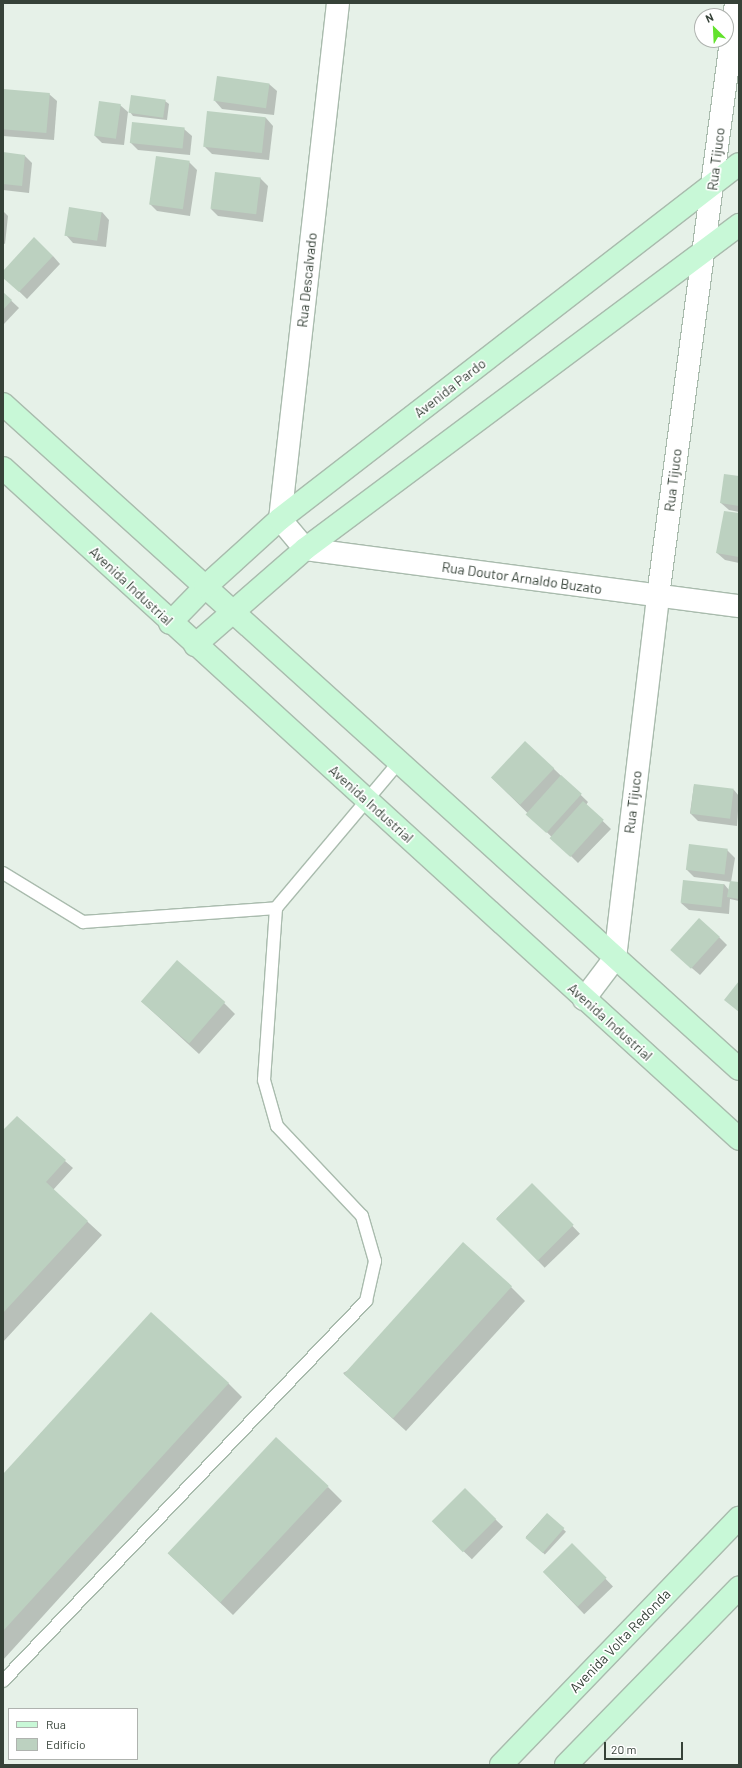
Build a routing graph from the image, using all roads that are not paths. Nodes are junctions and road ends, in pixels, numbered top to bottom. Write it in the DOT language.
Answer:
graph roads {
  1 [pos="338,3"];
  2 [pos="736,3"];
  3 [pos="739,164"];
  4 [pos="714,184"];
  5 [pos="739,225"];
  6 [pos="702,253"];
  7 [pos="3,404"];
  8 [pos="3,468"];
  9 [pos="280,520"];
  10 [pos="305,549"];
  11 [pos="205,587"];
  12 [pos="658,596"];
  13 [pos="739,606"];
  14 [pos="234,611"];
  15 [pos="170,623"];
  16 [pos="195,645"];
  17 [pos="399,762"];
  18 [pos="365,799"];
  19 [pos="3,873"];
  20 [pos="276,908"];
  21 [pos="615,958"];
  22 [pos="584,999"];
  23 [pos="739,1069"];
  24 [pos="739,1139"];
  25 [pos="739,1518"];
  26 [pos="739,1588"];
  27 [pos="3,1681"];
  28 [pos="501,1765"];
  29 [pos="566,1765"];
  1 -- 9 [label="street, Rua Descalvado"];
  2 -- 4 [label="street, Rua Tijuco"];
  3 -- 4 [label="street, Avenida Pardo"];
  4 -- 6 [label="street, Rua Tijuco"];
  4 -- 9 [label="street, Avenida Pardo"];
  5 -- 6 [label="street"];
  6 -- 10 [label="street"];
  6 -- 12 [label="street, Rua Tijuco"];
  7 -- 11 [label="street"];
  8 -- 15 [label="street, Avenida Industrial"];
  9 -- 10 [label="street"];
  9 -- 11 [label="street, Avenida Pardo"];
  10 -- 12 [label="street, Rua Doutor Arnaldo Buzato"];
  10 -- 14 [label="street"];
  11 -- 14 [label="street"];
  11 -- 15 [label="street, Avenida Pardo"];
  12 -- 13 [label="street, Rua Doutor Arnaldo Buzato"];
  12 -- 21 [label="street, Rua Tijuco"];
  14 -- 16 [label="street"];
  14 -- 17 [label="street"];
  15 -- 16 [label="street, Avenida Industrial"];
  16 -- 18 [label="street, Avenida Industrial"];
  17 -- 18 [label="lane"];
  17 -- 21 [label="street"];
  18 -- 20 [label="lane"];
  18 -- 22 [label="street, Avenida Industrial"];
  19 -- 20 [label="lane"];
  20 -- 27 [label="lane"];
  21 -- 22 [label="street"];
  21 -- 23 [label="street"];
  22 -- 24 [label="street, Avenida Industrial"];
  25 -- 28 [label="street, Avenida Volta Redonda"];
  26 -- 29 [label="street"];
}
